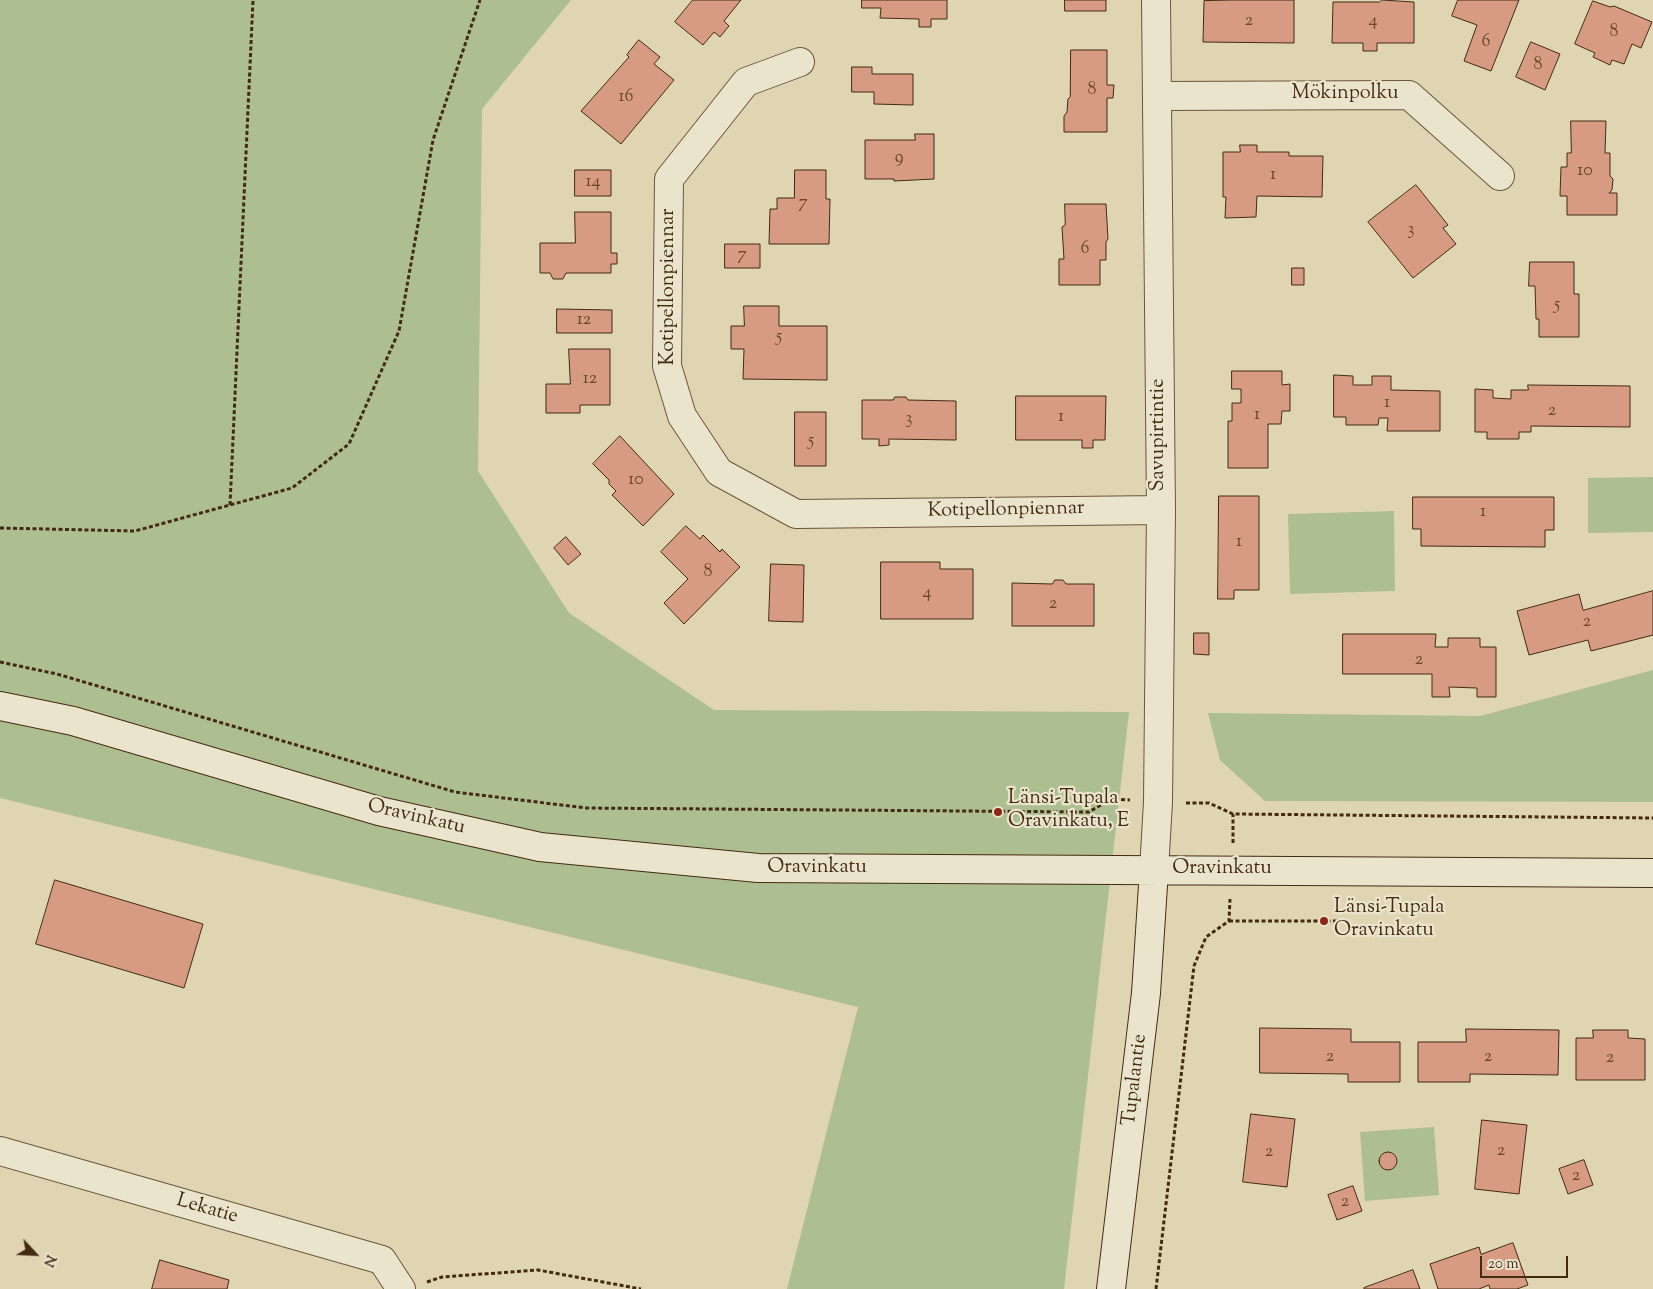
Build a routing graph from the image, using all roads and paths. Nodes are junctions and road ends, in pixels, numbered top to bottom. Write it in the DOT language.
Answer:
graph roads {
  1 [pos="253,0"];
  2 [pos="480,0"];
  3 [pos="1156,0"];
  4 [pos="800,62"];
  5 [pos="1158,96"];
  6 [pos="1500,176"];
  7 [pos="230,505"];
  8 [pos="1161,510"];
  9 [pos="0,528"];
  10 [pos="0,662"];
  11 [pos="0,706"];
  12 [pos="1158,802"];
  13 [pos="1653,818"];
  14 [pos="1232,869"];
  15 [pos="1154,870"];
  16 [pos="1653,873"];
  17 [pos="1229,921"];
  18 [pos="1345,921"];
  19 [pos="0,1151"];
  20 [pos="413,1286"];
  21 [pos="641,1289"];
  22 [pos="1111,1289"];
  23 [pos="1156,1289"];
  1 -- 7 [label="path"];
  2 -- 7 [label="path"];
  3 -- 5 [label="street, Savupirtintie"];
  4 -- 8 [label="street, Kotipellonpiennar"];
  5 -- 6 [label="street, Mökinpolku"];
  5 -- 8 [label="street, Savupirtintie"];
  7 -- 9 [label="path"];
  8 -- 12 [label="street, Savupirtintie"];
  10 -- 12 [label="path"];
  11 -- 15 [label="street, Oravinkatu"];
  12 -- 13 [label="path"];
  12 -- 15 [label="street, Savupirtintie"];
  14 -- 15 [label="street, Oravinkatu"];
  14 -- 16 [label="street, Oravinkatu"];
  14 -- 17 [label="path"];
  15 -- 22 [label="street, Tupalantie"];
  17 -- 18 [label="path"];
  17 -- 23 [label="path"];
  19 -- 20 [label="street, Lekatie"];
  20 -- 21 [label="path"];
}
